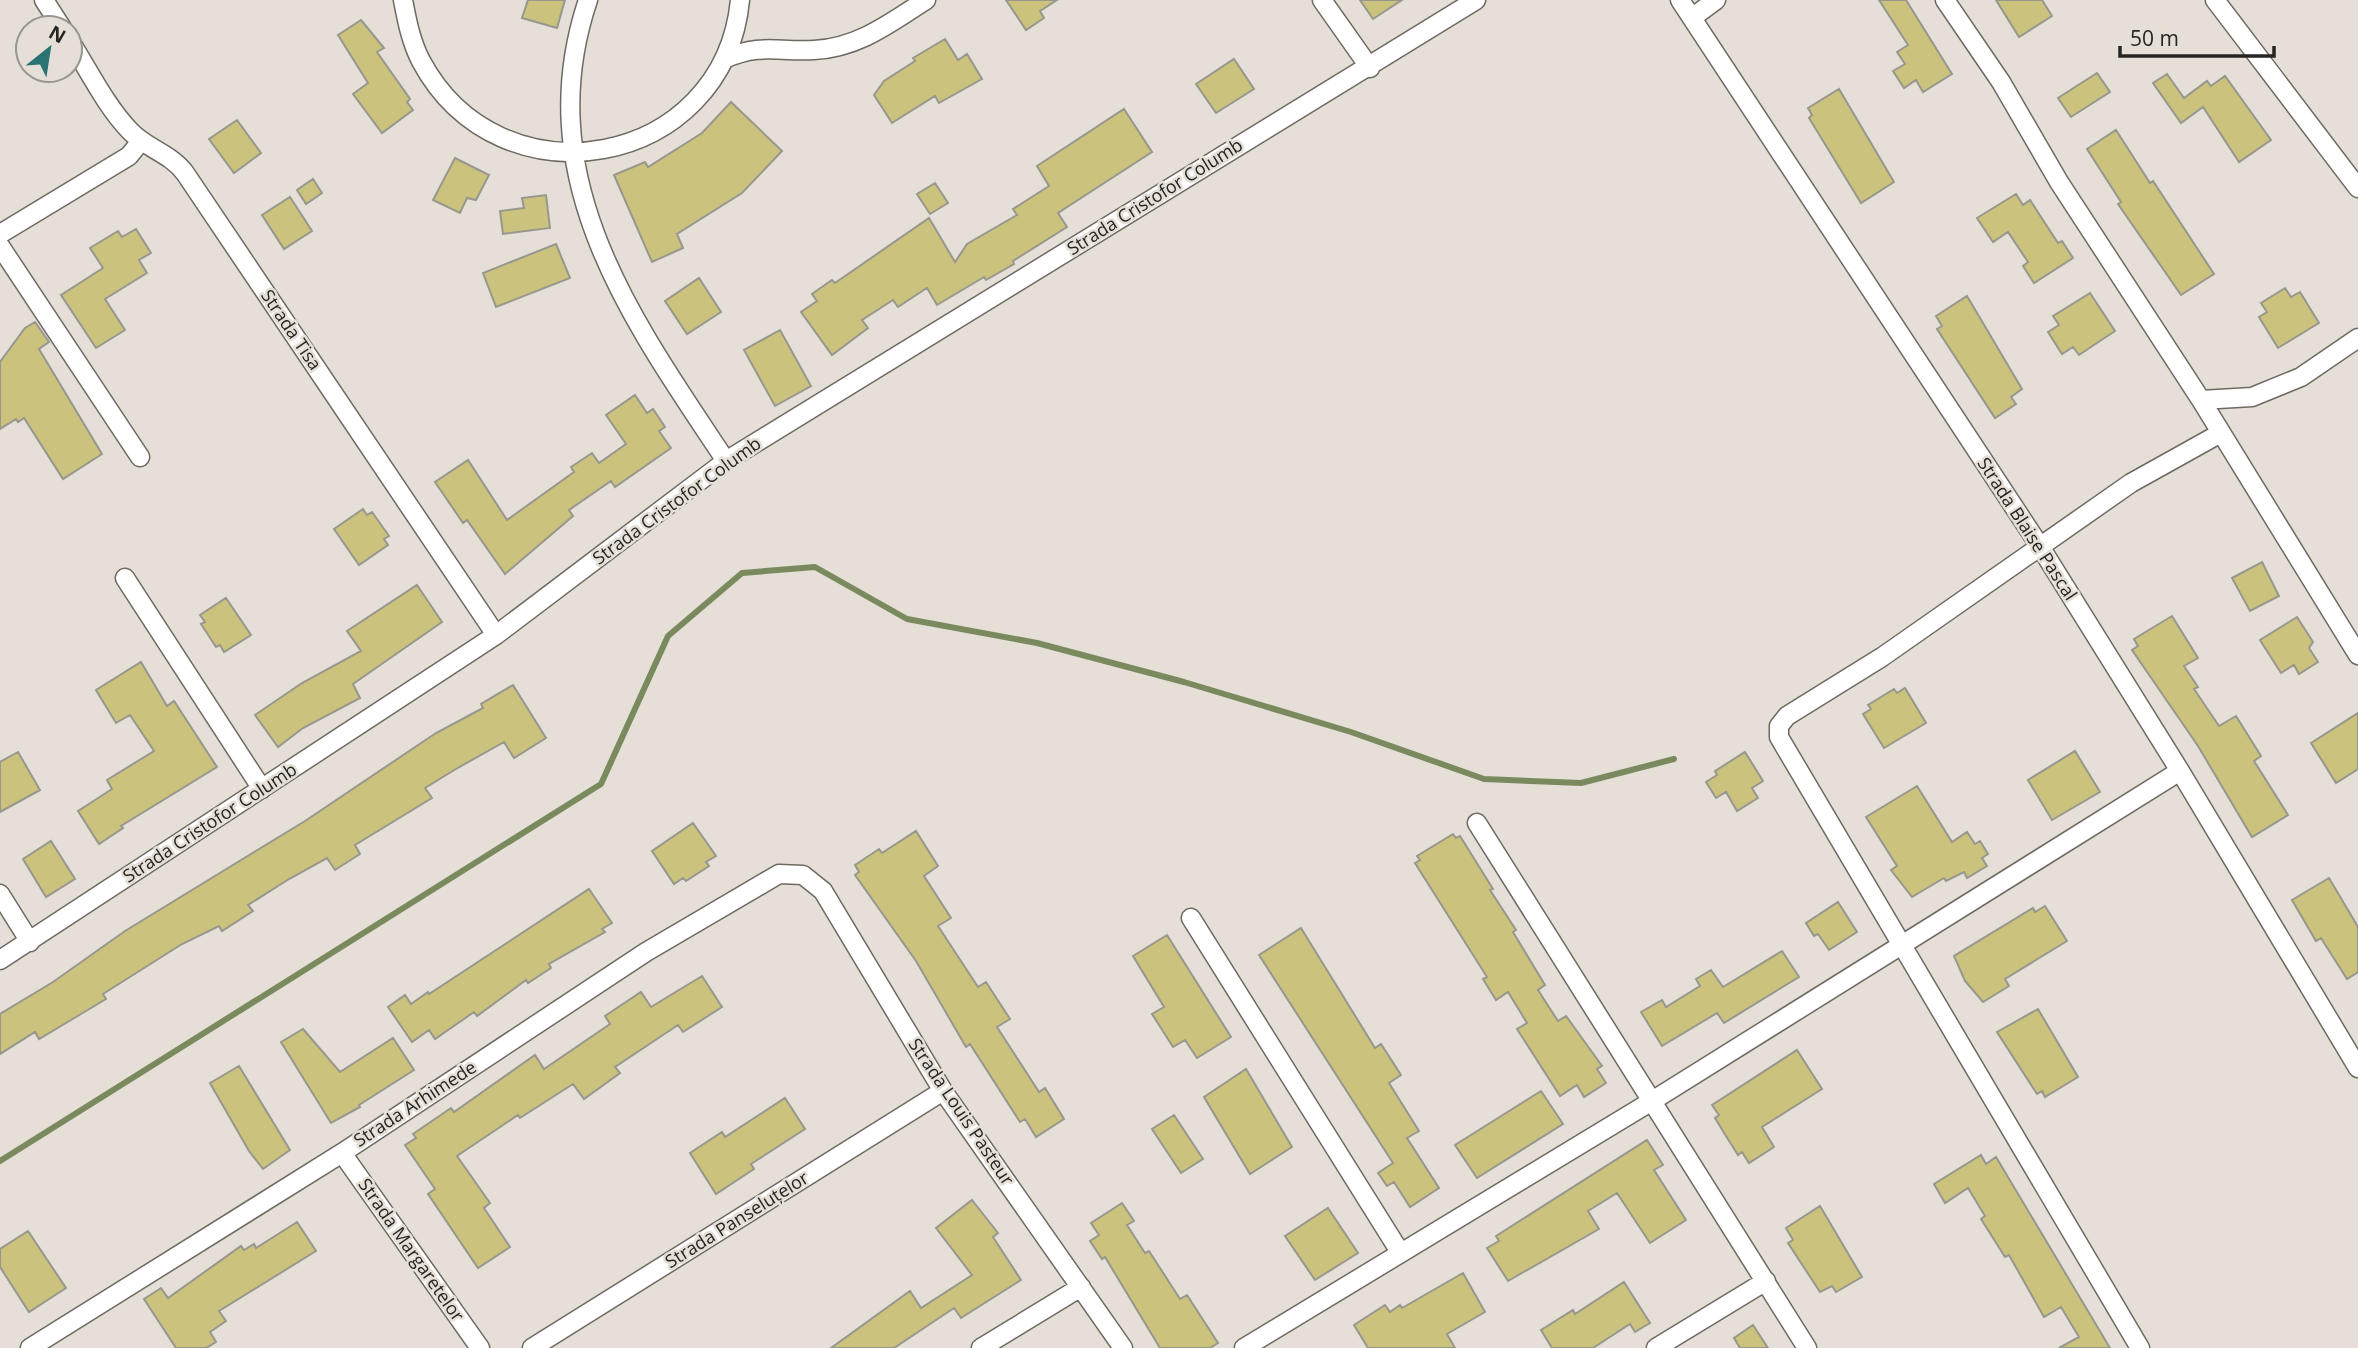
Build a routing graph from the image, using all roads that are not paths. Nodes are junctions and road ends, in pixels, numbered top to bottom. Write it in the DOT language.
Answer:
graph roads {
  1 [pos="403,0"];
  2 [pos="588,0"];
  3 [pos="740,0"];
  4 [pos="926,0"];
  5 [pos="1322,0"];
  6 [pos="1476,0"];
  7 [pos="1680,0"];
  8 [pos="1716,0"];
  9 [pos="1945,0"];
  10 [pos="2215,0"];
  11 [pos="1693,17"];
  12 [pos="724,60"];
  13 [pos="84,63"];
  14 [pos="1369,67"];
  15 [pos="141,141"];
  16 [pos="572,154"];
  17 [pos="2358,188"];
  18 [pos="0,234"];
  19 [pos="0,246"];
  20 [pos="2358,338"];
  21 [pos="2201,400"];
  22 [pos="2219,434"];
  23 [pos="140,457"];
  24 [pos="726,461"];
  25 [pos="2041,548"];
  26 [pos="125,578"];
  27 [pos="496,635"];
  28 [pos="2358,655"];
  29 [pos="2180,771"];
  30 [pos="262,789"];
  31 [pos="1477,823"];
  32 [pos="803,875"];
  33 [pos="0,894"];
  34 [pos="1191,918"];
  35 [pos="30,942"];
  36 [pos="1900,947"];
  37 [pos="0,960"];
  38 [pos="2358,1069"];
  39 [pos="943,1091"];
  40 [pos="1652,1101"];
  41 [pos="342,1153"];
  42 [pos="1400,1252"];
  43 [pos="1766,1281"];
  44 [pos="1081,1287"];
  45 [pos="30,1348"];
  46 [pos="480,1348"];
  47 [pos="532,1348"];
  48 [pos="981,1348"];
  49 [pos="1123,1348"];
  50 [pos="1244,1348"];
  51 [pos="1656,1348"];
  52 [pos="1807,1348"];
  53 [pos="2140,1348"];
  1 -- 16 [label="street"];
  2 -- 16 [label="street"];
  3 -- 12 [label="street"];
  4 -- 12 [label="street"];
  5 -- 14 [label="street"];
  6 -- 14 [label="street, Strada Cristofor Columb"];
  7 -- 11 [label="street, Strada Blaise Pascal"];
  8 -- 11 [label="street"];
  9 -- 21 [label="street"];
  10 -- 17 [label="street"];
  11 -- 25 [label="street, Strada Blaise Pascal"];
  12 -- 16 [label="street"];
  13 -- 15 [label="street, Strada Tisa"];
  14 -- 24 [label="street, Strada Cristofor Columb"];
  15 -- 18 [label="street"];
  15 -- 27 [label="street, Strada Tisa"];
  16 -- 24 [label="street"];
  19 -- 23 [label="street"];
  20 -- 21 [label="street"];
  21 -- 22 [label="street"];
  22 -- 25 [label="street"];
  22 -- 28 [label="street"];
  24 -- 27 [label="street, Strada Cristofor Columb"];
  25 -- 29 [label="street, Strada Blaise Pascal"];
  25 -- 36 [label="street"];
  26 -- 30 [label="street"];
  27 -- 30 [label="street, Strada Cristofor Columb"];
  29 -- 36 [label="street"];
  29 -- 38 [label="street, Strada Blaise Pascal"];
  30 -- 35 [label="street, Strada Cristofor Columb"];
  31 -- 40 [label="street"];
  32 -- 39 [label="street, Strada Louis Pasteur"];
  32 -- 41 [label="street, Strada Arhimede"];
  33 -- 35 [label="street"];
  34 -- 42 [label="street"];
  35 -- 37 [label="street, Strada Cristofor Columb"];
  36 -- 40 [label="street"];
  36 -- 53 [label="street"];
  39 -- 44 [label="street, Strada Louis Pasteur"];
  39 -- 47 [label="street, Strada Panseluțelor"];
  40 -- 42 [label="street"];
  40 -- 43 [label="street"];
  41 -- 45 [label="street, Strada Arhimede"];
  41 -- 46 [label="street, Strada Margaretelor"];
  42 -- 50 [label="street"];
  43 -- 51 [label="street"];
  43 -- 52 [label="street"];
  44 -- 48 [label="street"];
  44 -- 49 [label="street, Strada Louis Pasteur"];
}
